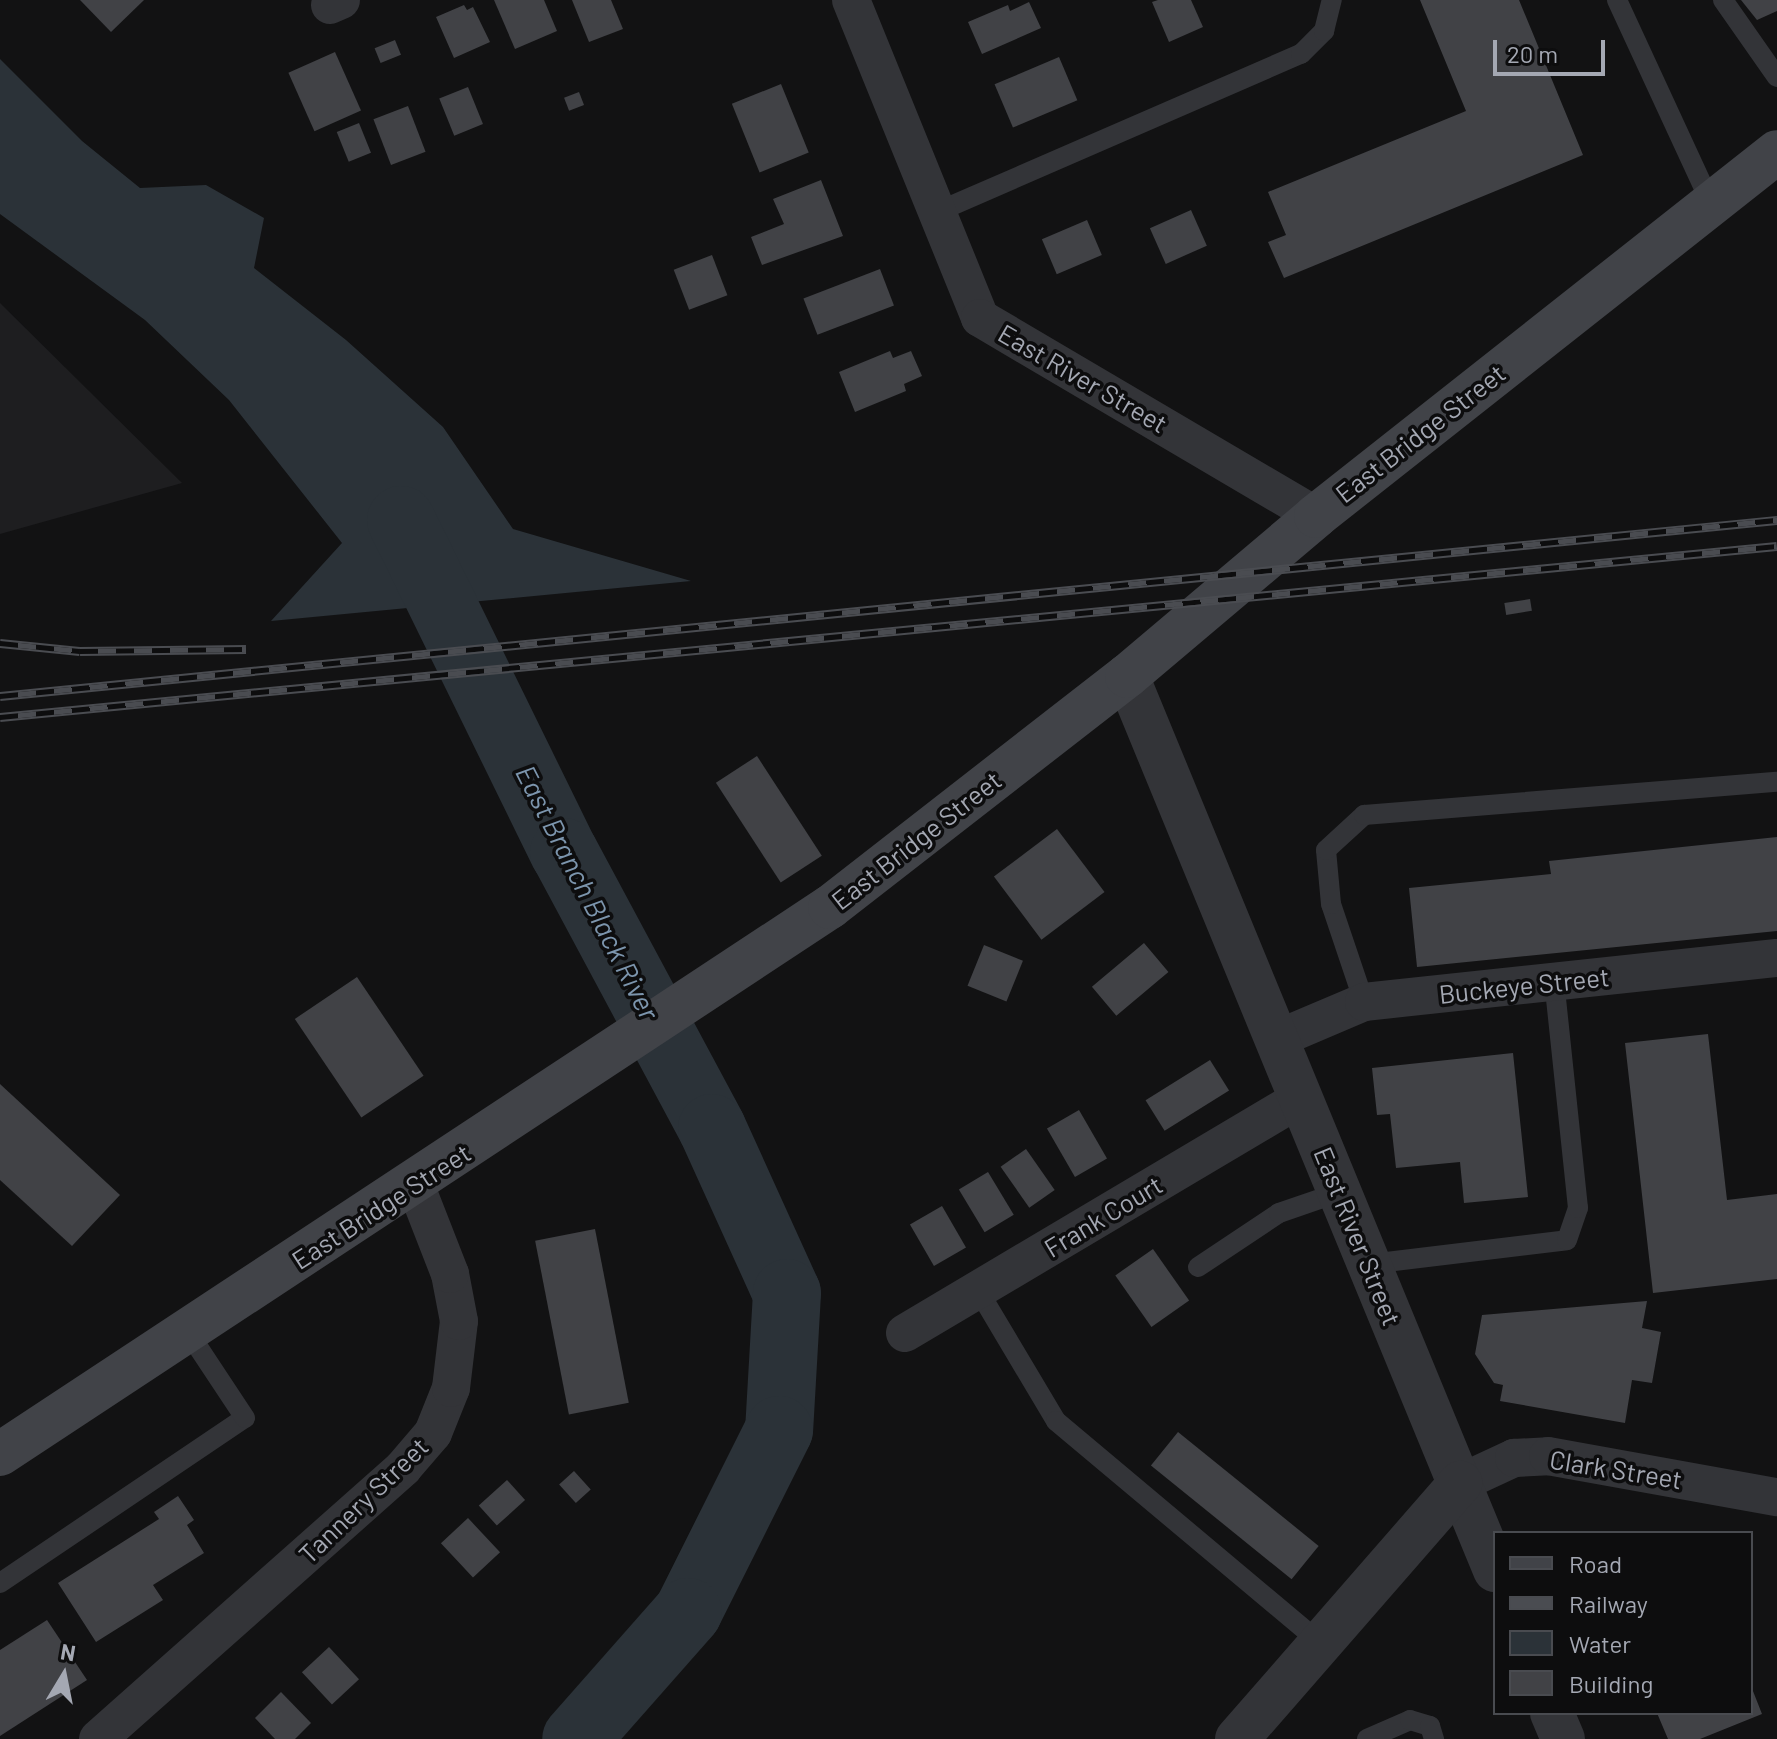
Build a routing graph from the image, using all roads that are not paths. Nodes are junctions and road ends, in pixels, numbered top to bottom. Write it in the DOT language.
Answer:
graph roads {
  1 [pos="851,0"];
  2 [pos="1332,0"];
  3 [pos="1617,0"];
  4 [pos="1723,0"];
  5 [pos="1777,77"];
  6 [pos="1777,152"];
  7 [pos="1711,203"];
  8 [pos="937,212"];
  9 [pos="1316,516"];
  10 [pos="1127,676"];
  11 [pos="1777,782"];
  12 [pos="1777,958"];
  13 [pos="1554,980"];
  14 [pos="1364,1002"];
  15 [pos="1277,1039"];
  16 [pos="1301,1098"];
  17 [pos="415,1184"];
  18 [pos="1340,1192"];
  19 [pos="1370,1264"];
  20 [pos="1198,1267"];
  21 [pos="978,1290"];
  22 [pos="188,1332"];
  23 [pos="905,1333"];
  24 [pos="0,1454"];
  25 [pos="1460,1483"];
  26 [pos="1777,1497"];
  27 [pos="1493,1565"];
  28 [pos="0,1583"];
  29 [pos="1321,1643"];
  30 [pos="1553,1715"];
  31 [pos="98,1739"];
  32 [pos="1237,1739"];
  33 [pos="1367,1739"];
  34 [pos="1434,1739"];
  35 [pos="1563,1739"];
  1 -- 8 [label="street, East River Street"];
  2 -- 8 [label="lane"];
  3 -- 7 [label="lane"];
  4 -- 5 [label="lane"];
  6 -- 7 [label="main road, East Bridge Street"];
  7 -- 9 [label="main road, East Bridge Street"];
  8 -- 9 [label="street, East River Street"];
  9 -- 10 [label="main road, East Bridge Street"];
  10 -- 15 [label="street, East River Street"];
  10 -- 17 [label="main road, East Bridge Street"];
  11 -- 14 [label="lane"];
  12 -- 13 [label="street, Buckeye Street"];
  13 -- 14 [label="street, Buckeye Street"];
  13 -- 19 [label="lane"];
  14 -- 15 [label="street, Buckeye Street"];
  15 -- 16 [label="street, East River Street"];
  16 -- 18 [label="street, East River Street"];
  16 -- 21 [label="street, Frank Court"];
  17 -- 22 [label="main road, East Bridge Street"];
  17 -- 31 [label="street, Tannery Street"];
  18 -- 19 [label="street, East River Street"];
  18 -- 20 [label="lane"];
  19 -- 25 [label="street, East River Street"];
  21 -- 23 [label="street, Frank Court"];
  21 -- 29 [label="lane"];
  22 -- 24 [label="main road, East Bridge Street"];
  22 -- 28 [label="lane"];
  25 -- 26 [label="street, Clark Street"];
  25 -- 27 [label="street, East River Street"];
  25 -- 29 [label="street"];
  29 -- 32 [label="street"];
  30 -- 35 [label="street"];
  33 -- 34 [label="lane"];
}
